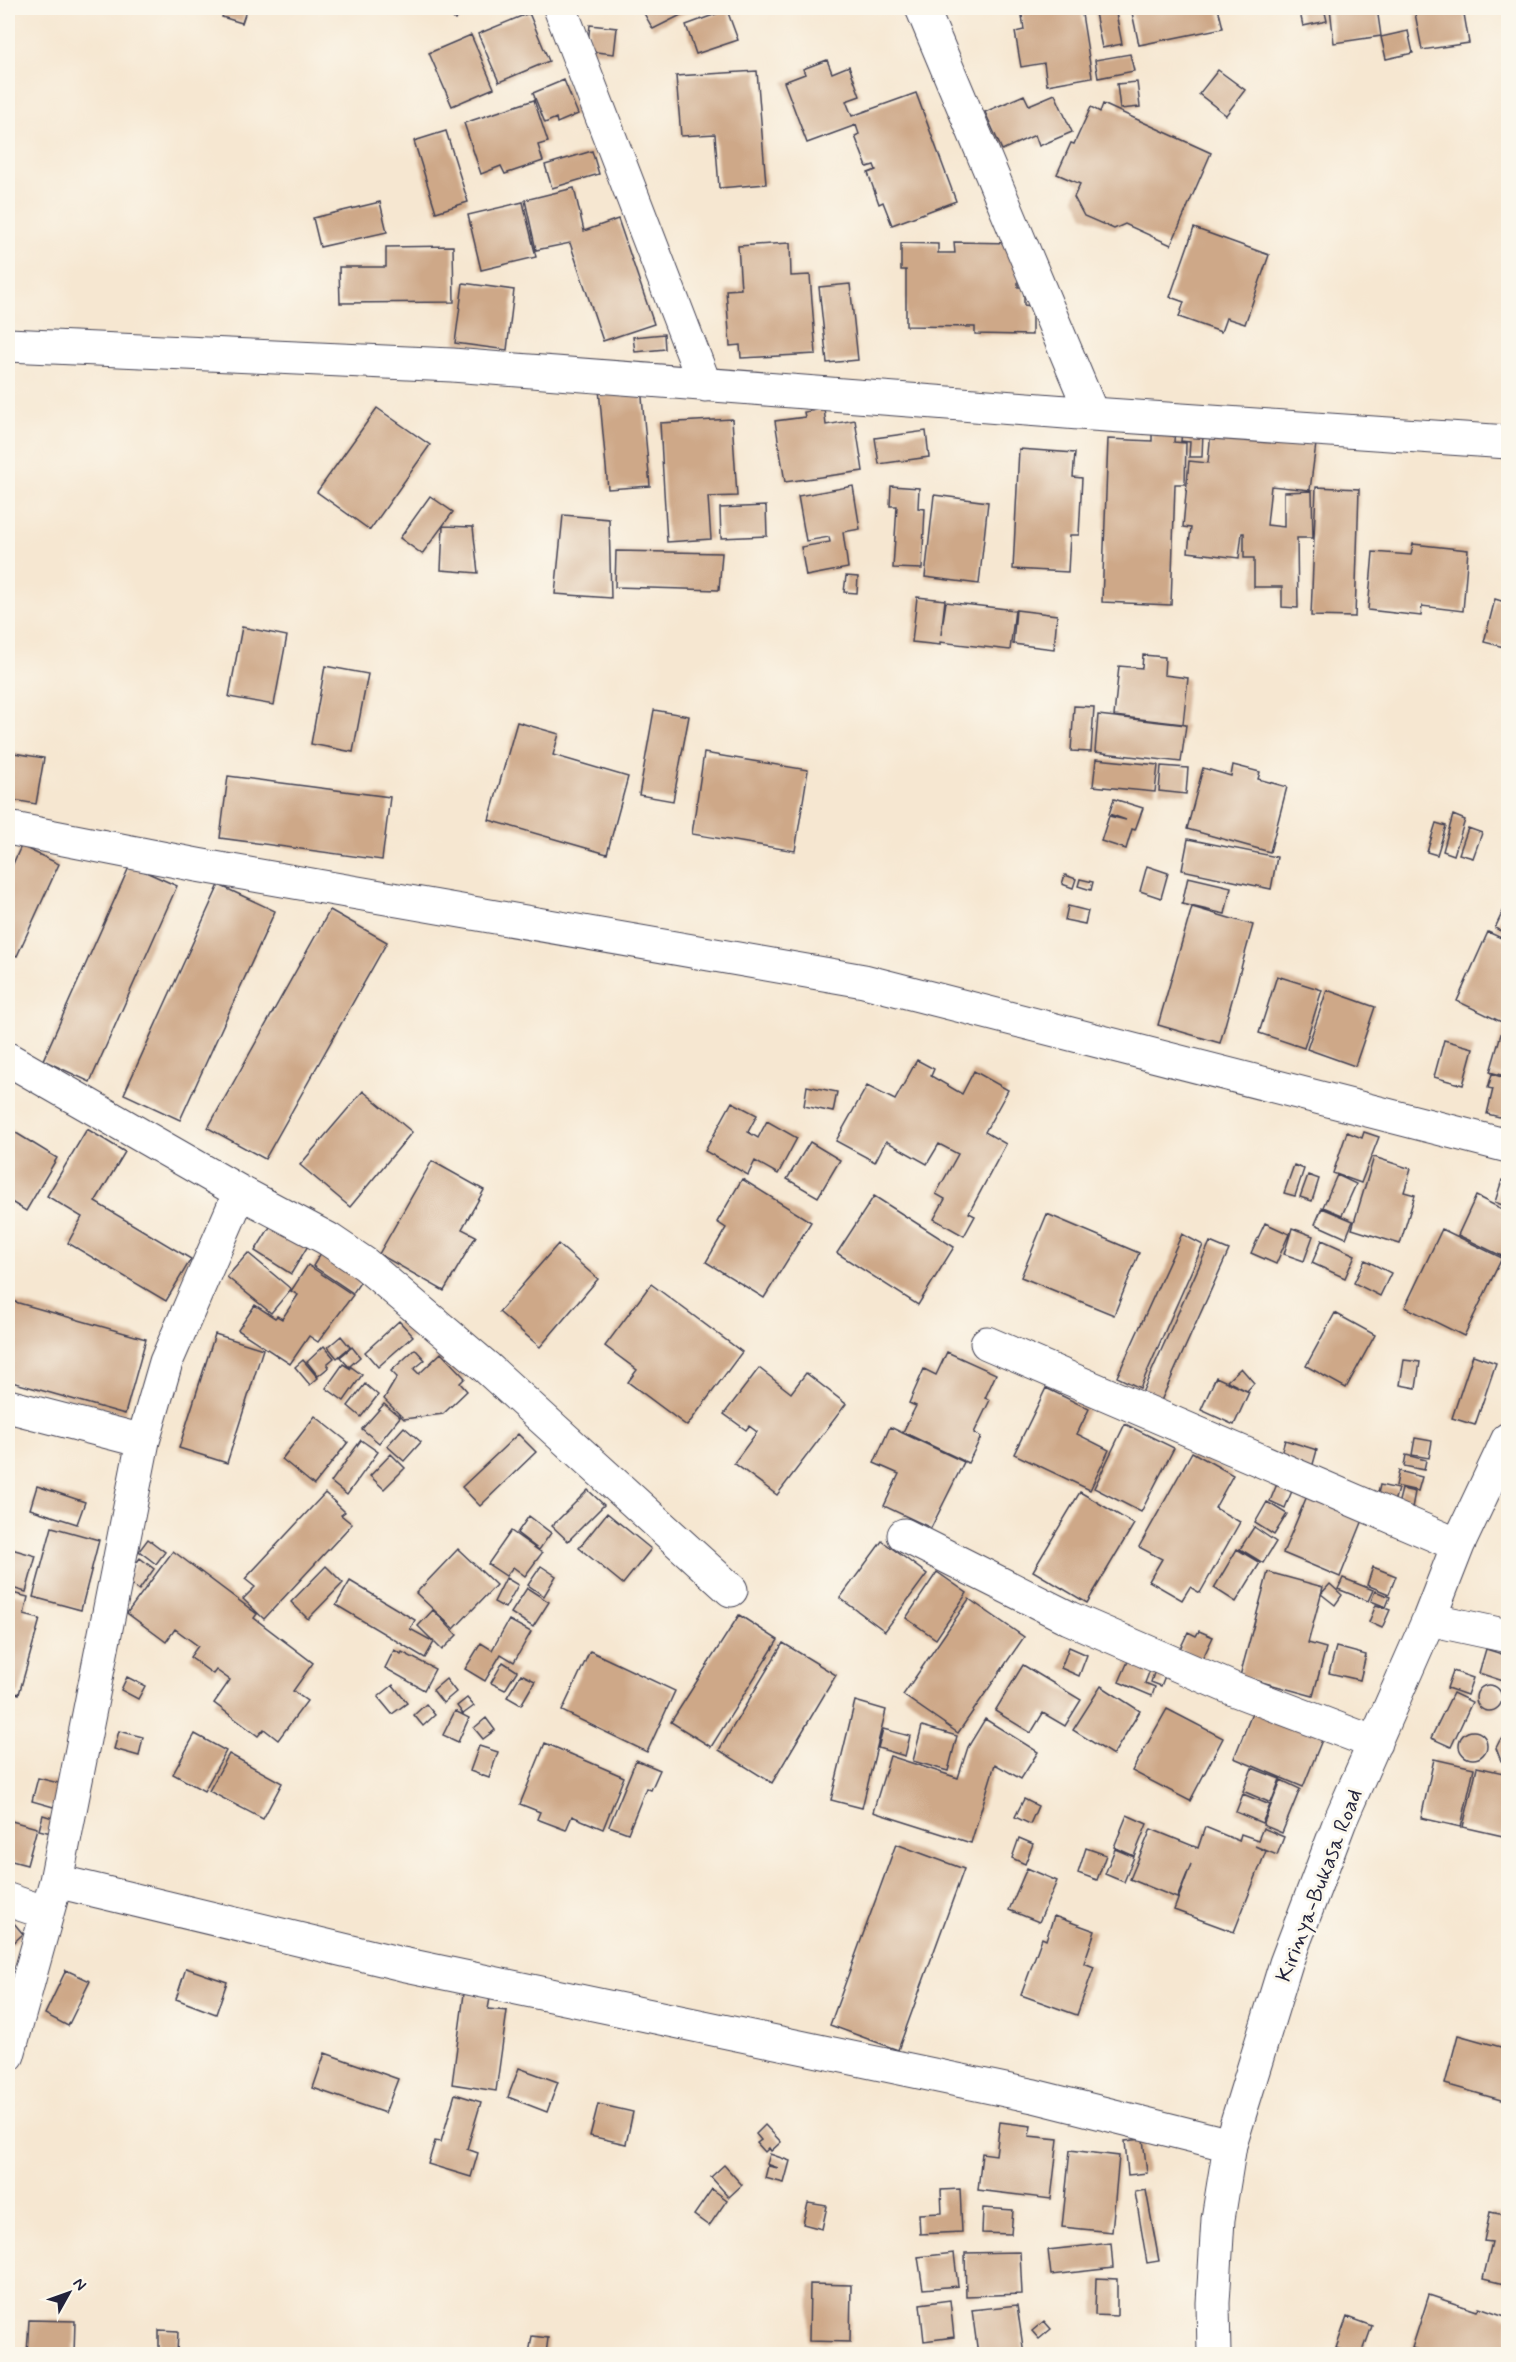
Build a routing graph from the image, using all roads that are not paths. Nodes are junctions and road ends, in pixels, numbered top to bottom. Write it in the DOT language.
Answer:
graph roads {
  1 [pos="560,8"];
  2 [pos="922,8"];
  3 [pos="8,345"];
  4 [pos="705,385"];
  5 [pos="1092,414"];
  6 [pos="1509,442"];
  7 [pos="8,828"];
  8 [pos="8,1059"];
  9 [pos="1509,1146"];
  10 [pos="240,1192"];
  11 [pos="987,1343"];
  12 [pos="8,1406"];
  13 [pos="1509,1439"];
  14 [pos="143,1441"];
  15 [pos="904,1535"];
  16 [pos="1458,1545"];
  17 [pos="731,1590"];
  18 [pos="1429,1619"];
  19 [pos="1509,1636"];
  20 [pos="1375,1743"];
  21 [pos="56,1881"];
  22 [pos="8,1900"];
  23 [pos="47,1913"];
  24 [pos="8,2055"];
  25 [pos="1230,2145"];
  26 [pos="1214,2355"];
  1 -- 4 [label="street"];
  2 -- 5 [label="street"];
  3 -- 4 [label="street"];
  4 -- 5 [label="street"];
  5 -- 6 [label="street"];
  7 -- 9 [label="street"];
  8 -- 10 [label="street"];
  10 -- 14 [label="street"];
  10 -- 17 [label="street"];
  11 -- 16 [label="street"];
  12 -- 14 [label="street"];
  13 -- 16 [label="street, Kirinya-Bukasa Road"];
  14 -- 21 [label="street"];
  15 -- 20 [label="street"];
  16 -- 18 [label="street, Kirinya-Bukasa Road"];
  18 -- 19 [label="street"];
  18 -- 20 [label="street, Kirinya-Bukasa Road"];
  20 -- 25 [label="street, Kirinya-Bukasa Road"];
  21 -- 23 [label="street"];
  21 -- 25 [label="street"];
  22 -- 23 [label="street"];
  23 -- 24 [label="street"];
  25 -- 26 [label="street, Kirinya-Bukasa Road"];
}
